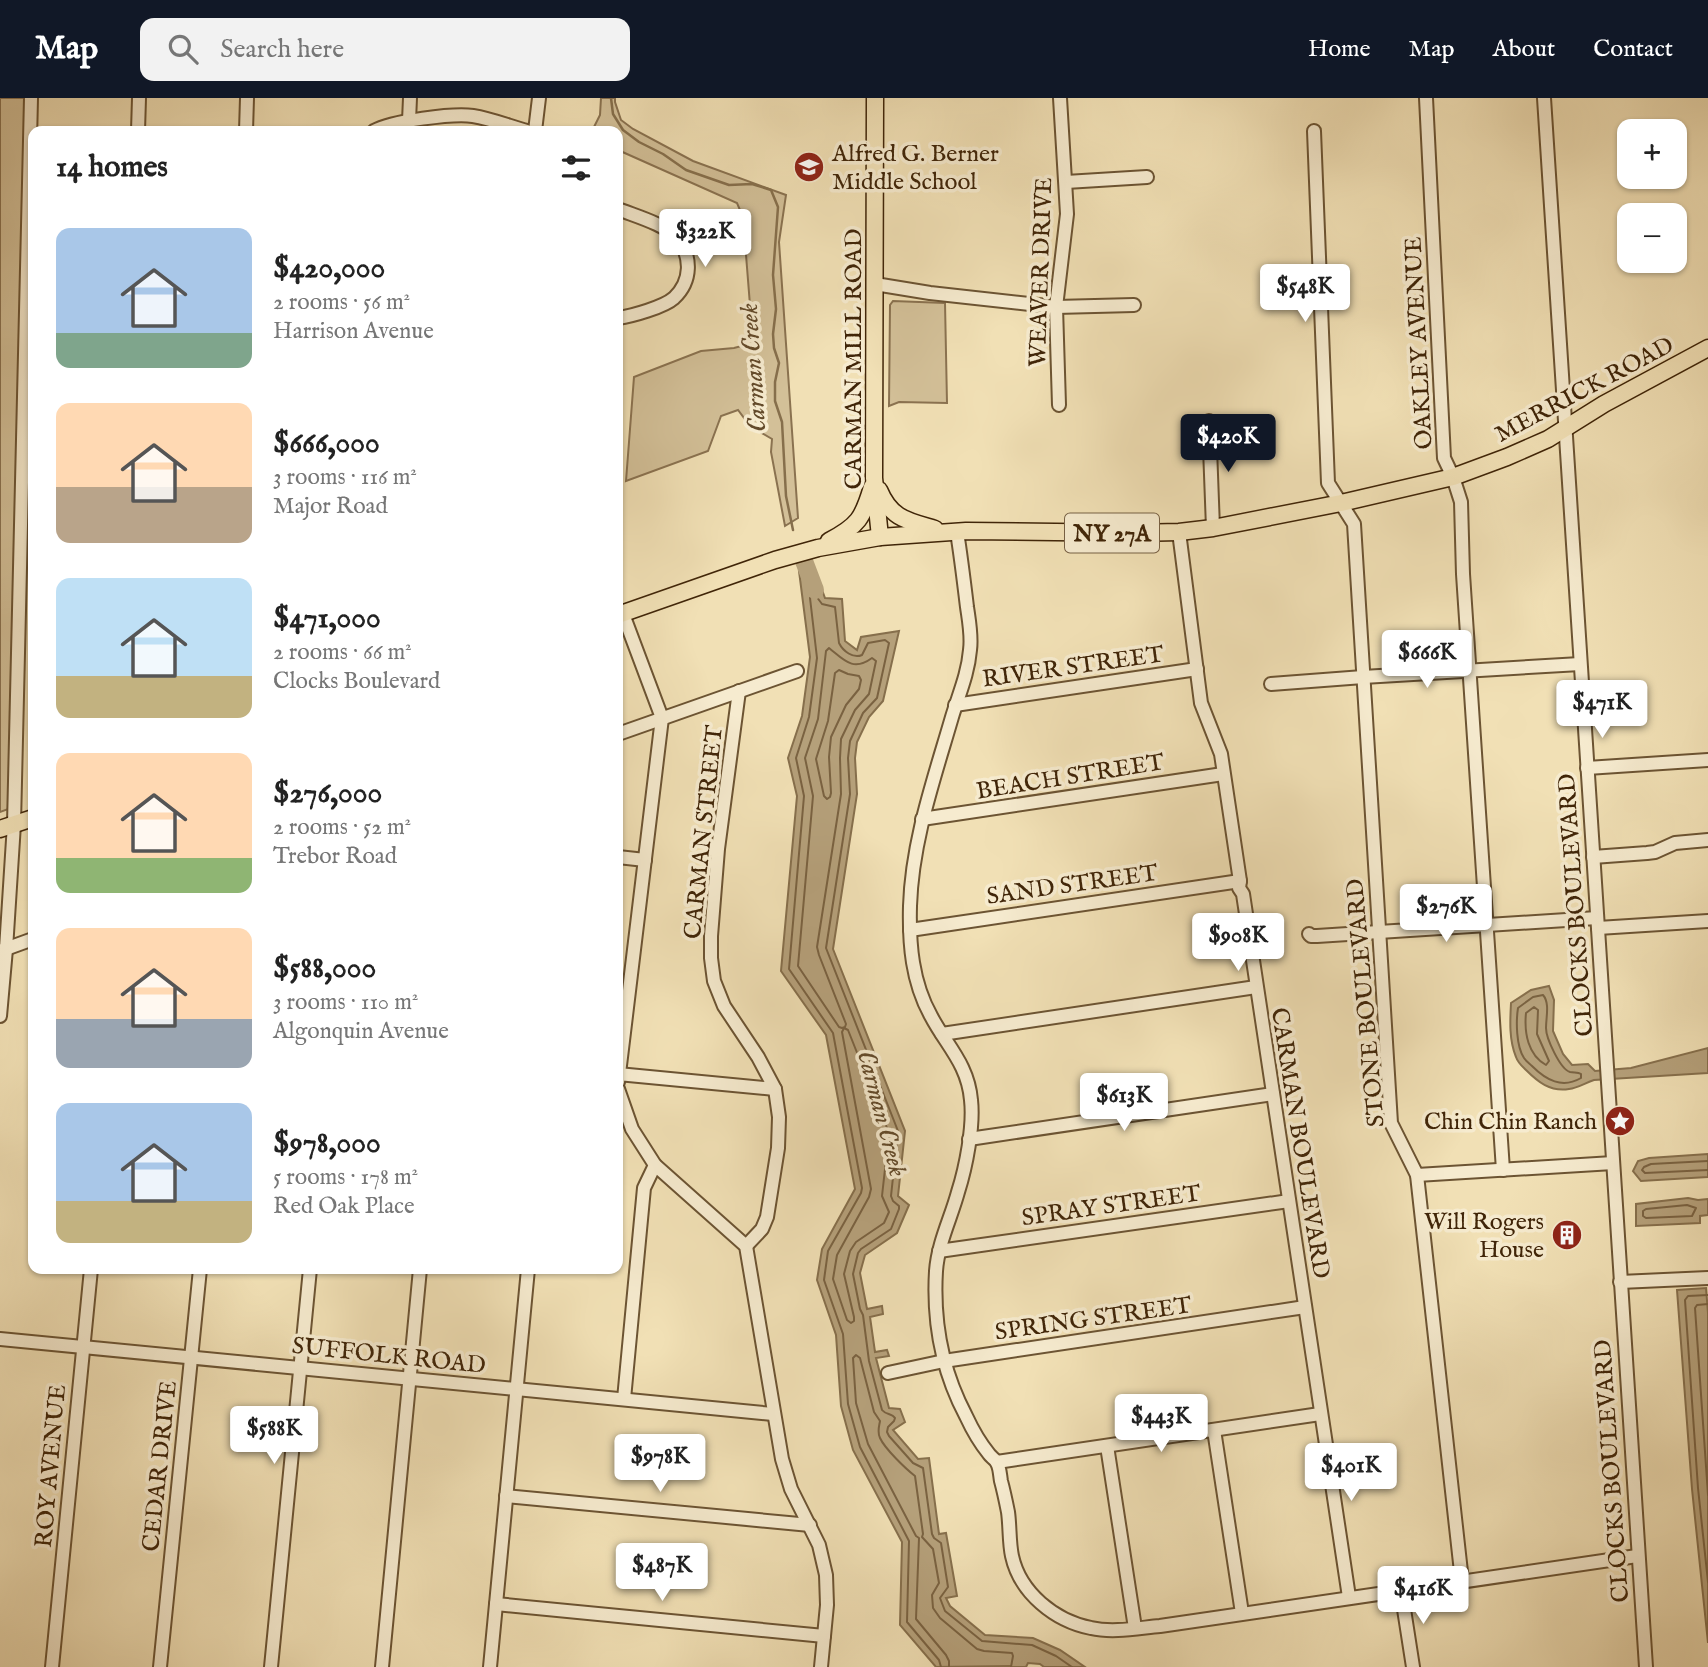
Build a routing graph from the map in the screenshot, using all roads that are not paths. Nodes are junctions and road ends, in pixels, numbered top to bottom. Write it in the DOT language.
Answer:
graph roads {
  1 [pos="31,98"];
  2 [pos="139,98"];
  3 [pos="247,98"];
  4 [pos="410,98"];
  5 [pos="539,98"];
  6 [pos="875,98"];
  7 [pos="1059,98"];
  8 [pos="1426,98"];
  9 [pos="1544,98"];
  10 [pos="409,121"];
  11 [pos="31,126"];
  12 [pos="138,126"];
  13 [pos="246,126"];
  14 [pos="382,126"];
  15 [pos="508,126"];
  16 [pos="536,126"];
  17 [pos="1314,131"];
  18 [pos="1147,177"];
  19 [pos="1066,182"];
  20 [pos="623,211"];
  21 [pos="875,284"];
  22 [pos="1134,305"];
  23 [pos="1056,307"];
  24 [pos="623,316"];
  25 [pos="1708,348"];
  26 [pos="1059,405"];
  27 [pos="28,419"];
  28 [pos="1209,421"];
  29 [pos="1565,428"];
  30 [pos="1454,477"];
  31 [pos="874,478"];
  32 [pos="1341,503"];
  33 [pos="1213,528"];
  34 [pos="951,532"];
  35 [pos="1179,532"];
  36 [pos="880,537"];
  37 [pos="818,548"];
  38 [pos="623,614"];
  39 [pos="623,622"];
  40 [pos="1580,664"];
  41 [pos="1197,669"];
  42 [pos="1470,670"];
  43 [pos="797,671"];
  44 [pos="1363,677"];
  45 [pos="1271,684"];
  46 [pos="739,691"];
  47 [pos="956,705"];
  48 [pos="662,718"];
  49 [pos="623,732"];
  50 [pos="1708,760"];
  51 [pos="1587,768"];
  52 [pos="1223,774"];
  53 [pos="922,819"];
  54 [pos="28,820"];
  55 [pos="7,827"];
  56 [pos="1708,840"];
  57 [pos="1593,857"];
  58 [pos="623,858"];
  59 [pos="645,860"];
  60 [pos="1240,881"];
  61 [pos="1708,921"];
  62 [pos="1597,923"];
  63 [pos="1487,925"];
  64 [pos="910,930"];
  65 [pos="1379,932"];
  66 [pos="1309,934"];
  67 [pos="28,942"];
  68 [pos="3,950"];
  69 [pos="623,966"];
  70 [pos="632,967"];
  71 [pos="1256,988"];
  72 [pos="0,1016"];
  73 [pos="942,1034"];
  74 [pos="623,1036"];
  75 [pos="623,1074"];
  76 [pos="775,1089"];
  77 [pos="1273,1094"];
  78 [pos="623,1103"];
  79 [pos="970,1139"];
  80 [pos="1612,1163"];
  81 [pos="655,1165"];
  82 [pos="1503,1170"];
  83 [pos="1417,1175"];
  84 [pos="1289,1201"];
  85 [pos="746,1246"];
  86 [pos="939,1251"];
  87 [pos="90,1274"];
  88 [pos="199,1274"];
  89 [pos="309,1274"];
  90 [pos="420,1274"];
  91 [pos="528,1274"];
  92 [pos="1708,1278"];
  93 [pos="1620,1282"];
  94 [pos="1305,1307"];
  95 [pos="0,1339"];
  96 [pos="83,1347"];
  97 [pos="190,1357"];
  98 [pos="944,1361"];
  99 [pos="300,1368"];
  100 [pos="888,1373"];
  101 [pos="410,1378"];
  102 [pos="517,1389"];
  103 [pos="624,1399"];
  104 [pos="773,1413"];
  105 [pos="1320,1414"];
  106 [pos="1214,1430"];
  107 [pos="1107,1446"];
  108 [pos="997,1462"];
  109 [pos="506,1496"];
  110 [pos="810,1525"];
  111 [pos="1637,1556"];
  112 [pos="1462,1581"];
  113 [pos="1401,1590"];
  114 [pos="1349,1597"];
  115 [pos="496,1604"];
  116 [pos="1242,1613"];
  117 [pos="1135,1628"];
  118 [pos="824,1636"];
  119 [pos="52,1667"];
  120 [pos="160,1667"];
  121 [pos="271,1667"];
  122 [pos="382,1667"];
  123 [pos="490,1667"];
  124 [pos="821,1667"];
  125 [pos="1413,1667"];
  126 [pos="1646,1667"];
  1 -- 11 [label="street"];
  2 -- 12 [label="street"];
  3 -- 13 [label="street"];
  4 -- 10 [label="street"];
  5 -- 16 [label="street"];
  6 -- 21 [label="main road, CARMAN MILL ROAD"];
  7 -- 19 [label="street, WEAVER DRIVE"];
  8 -- 30 [label="street, OAKLEY AVENUE"];
  9 -- 29 [label="street, CLOCKS BOULEVARD"];
  10 -- 14 [label="street"];
  10 -- 15 [label="street"];
  17 -- 32 [label="street, STONE BOULEVARD"];
  18 -- 19 [label="street"];
  19 -- 23 [label="street, WEAVER DRIVE"];
  20 -- 24 [label="street"];
  21 -- 23 [label="street"];
  21 -- 31 [label="main road, CARMAN MILL ROAD"];
  22 -- 23 [label="street"];
  23 -- 26 [label="street, WEAVER DRIVE"];
  25 -- 29 [label="main road, MERRICK ROAD / NY 27A"];
  27 -- 55 [label="street"];
  28 -- 33 [label="street"];
  29 -- 30 [label="main road, MERRICK ROAD / NY 27A"];
  29 -- 40 [label="street, CLOCKS BOULEVARD"];
  30 -- 32 [label="main road, MERRICK ROAD / NY 27A"];
  30 -- 42 [label="street, OAKLEY AVENUE"];
  31 -- 34 [label="main road"];
  31 -- 36 [label="main road, CARMAN MILL ROAD"];
  31 -- 37 [label="main road"];
  32 -- 33 [label="main road, MERRICK ROAD / NY 27A"];
  32 -- 44 [label="street, STONE BOULEVARD"];
  33 -- 35 [label="main road, MERRICK ROAD / NY 27A"];
  34 -- 35 [label="main road, MERRICK ROAD / NY 27A"];
  34 -- 36 [label="main road, MERRICK ROAD / NY 27A"];
  34 -- 47 [label="street"];
  35 -- 41 [label="street, CARMAN BOULEVARD"];
  36 -- 37 [label="main road, MERRICK ROAD"];
  37 -- 38 [label="main road, MERRICK ROAD"];
  39 -- 48 [label="street"];
  40 -- 42 [label="street"];
  40 -- 51 [label="street, CLOCKS BOULEVARD"];
  41 -- 47 [label="street, RIVER STREET"];
  41 -- 52 [label="street, CARMAN BOULEVARD"];
  42 -- 44 [label="street"];
  42 -- 63 [label="street, OAKLEY AVENUE"];
  43 -- 46 [label="street"];
  44 -- 45 [label="street"];
  44 -- 65 [label="street, STONE BOULEVARD"];
  46 -- 48 [label="street"];
  46 -- 76 [label="street, CARMAN STREET"];
  47 -- 53 [label="street"];
  48 -- 49 [label="street"];
  48 -- 59 [label="street"];
  50 -- 51 [label="street"];
  51 -- 57 [label="street, CLOCKS BOULEVARD"];
  52 -- 53 [label="street, BEACH STREET"];
  52 -- 60 [label="street, CARMAN BOULEVARD"];
  53 -- 64 [label="street"];
  54 -- 55 [label="main road"];
  55 -- 68 [label="street"];
  56 -- 57 [label="street"];
  57 -- 62 [label="street, CLOCKS BOULEVARD"];
  58 -- 59 [label="street"];
  59 -- 70 [label="street"];
  60 -- 64 [label="street, SAND STREET"];
  60 -- 71 [label="street, CARMAN BOULEVARD"];
  61 -- 62 [label="street"];
  62 -- 63 [label="street"];
  62 -- 80 [label="street, CLOCKS BOULEVARD"];
  63 -- 65 [label="street"];
  63 -- 82 [label="street, OAKLEY AVENUE"];
  64 -- 73 [label="street"];
  65 -- 66 [label="street"];
  65 -- 83 [label="street, STONE BOULEVARD"];
  67 -- 68 [label="street"];
  68 -- 72 [label="street"];
  69 -- 70 [label="street"];
  70 -- 74 [label="street"];
  71 -- 73 [label="street"];
  71 -- 77 [label="street, CARMAN BOULEVARD"];
  73 -- 79 [label="street"];
  75 -- 76 [label="street"];
  76 -- 85 [label="street, CARMAN STREET"];
  77 -- 79 [label="street"];
  77 -- 84 [label="street, CARMAN BOULEVARD"];
  78 -- 81 [label="street"];
  79 -- 86 [label="street"];
  80 -- 82 [label="street"];
  80 -- 93 [label="street, CLOCKS BOULEVARD"];
  81 -- 85 [label="street"];
  81 -- 103 [label="street"];
  82 -- 83 [label="street"];
  83 -- 112 [label="street, STONE BOULEVARD"];
  84 -- 86 [label="street, SPRAY STREET"];
  84 -- 94 [label="street, CARMAN BOULEVARD"];
  85 -- 104 [label="street"];
  86 -- 98 [label="street"];
  87 -- 96 [label="street, ROY AVENUE"];
  88 -- 97 [label="street, CEDAR DRIVE"];
  89 -- 99 [label="street"];
  90 -- 101 [label="street"];
  91 -- 102 [label="street"];
  92 -- 93 [label="street"];
  93 -- 111 [label="street, CLOCKS BOULEVARD"];
  94 -- 98 [label="street, SPRING STREET"];
  94 -- 105 [label="street, CARMAN BOULEVARD"];
  95 -- 96 [label="street, SUFFOLK ROAD"];
  96 -- 97 [label="street, SUFFOLK ROAD"];
  96 -- 119 [label="street, ROY AVENUE"];
  97 -- 99 [label="street, SUFFOLK ROAD"];
  97 -- 120 [label="street, CEDAR DRIVE"];
  98 -- 100 [label="street, SPRING STREET"];
  98 -- 108 [label="street"];
  99 -- 101 [label="street, SUFFOLK ROAD"];
  99 -- 121 [label="street"];
  101 -- 102 [label="street, SUFFOLK ROAD"];
  101 -- 122 [label="street"];
  102 -- 103 [label="street, SUFFOLK ROAD"];
  102 -- 109 [label="street"];
  103 -- 104 [label="street, SUFFOLK ROAD"];
  104 -- 110 [label="street"];
  105 -- 106 [label="street"];
  105 -- 114 [label="street, CARMAN BOULEVARD"];
  106 -- 107 [label="street"];
  106 -- 116 [label="street"];
  107 -- 108 [label="street"];
  107 -- 117 [label="street"];
  108 -- 117 [label="street"];
  109 -- 110 [label="street"];
  109 -- 115 [label="street"];
  110 -- 118 [label="street"];
  111 -- 112 [label="street"];
  111 -- 126 [label="street, CLOCKS BOULEVARD"];
  112 -- 113 [label="street"];
  113 -- 114 [label="street"];
  113 -- 125 [label="street"];
  114 -- 116 [label="street"];
  115 -- 118 [label="street"];
  115 -- 123 [label="street"];
  116 -- 117 [label="street"];
  118 -- 124 [label="street"];
}
